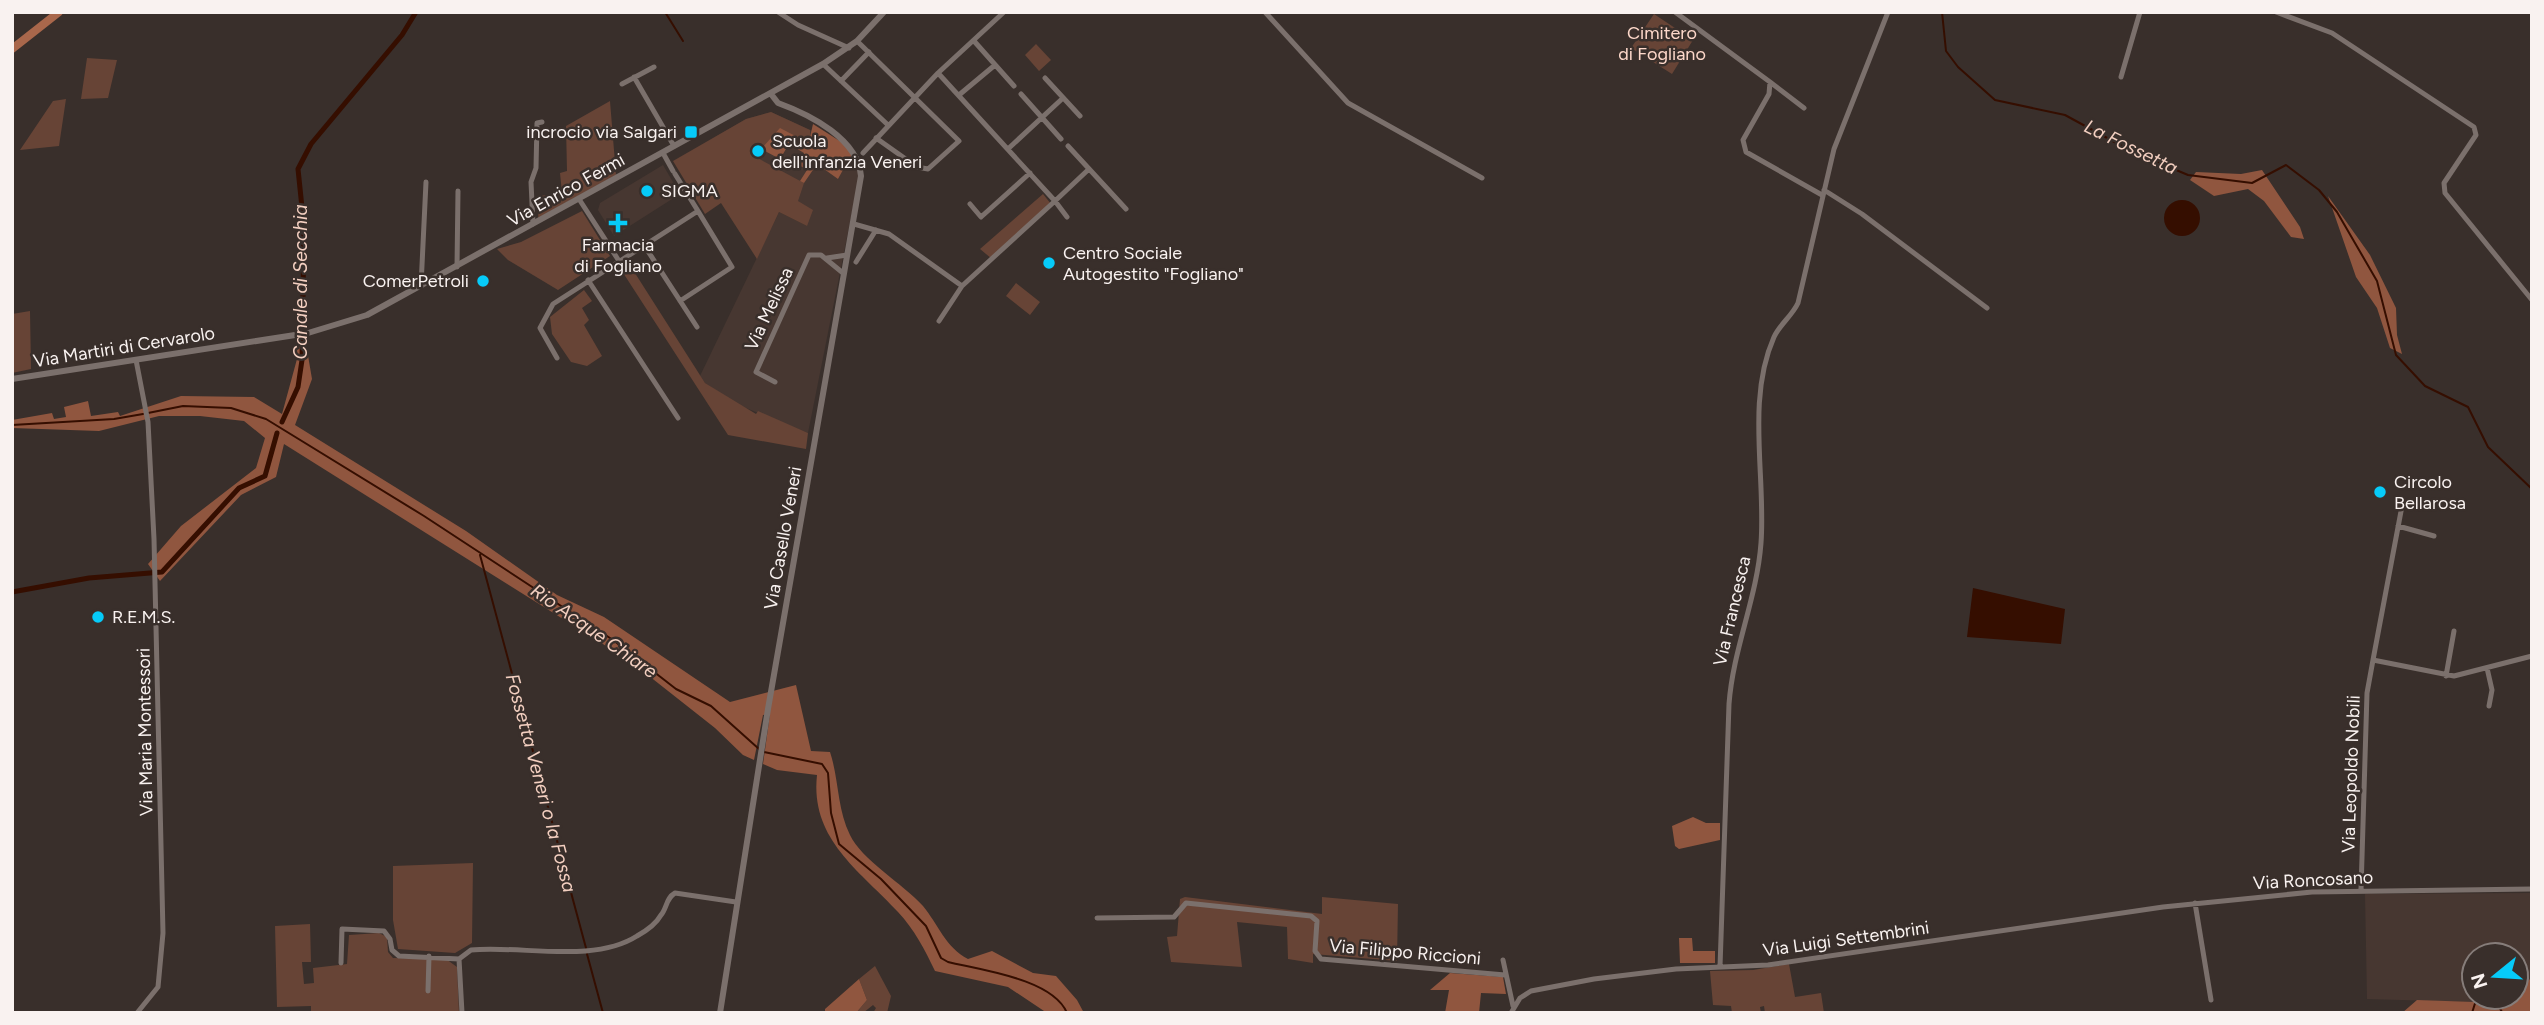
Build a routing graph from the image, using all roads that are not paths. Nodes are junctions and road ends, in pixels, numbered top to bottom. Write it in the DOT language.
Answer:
graph roads {
  1 [pos="59,12"];
  2 [pos="778,12"];
  3 [pos="884,12"];
  4 [pos="1265,12"];
  5 [pos="1675,12"];
  6 [pos="1888,12"];
  7 [pos="2140,12"];
  8 [pos="2276,12"];
  9 [pos="999,14"];
  10 [pos="857,41"];
  11 [pos="974,41"];
  12 [pos="849,48"];
  13 [pos="12,49"];
  14 [pos="869,52"];
  15 [pos="823,64"];
  16 [pos="995,65"];
  17 [pos="654,67"];
  18 [pos="938,73"];
  19 [pos="634,77"];
  20 [pos="2121,77"];
  21 [pos="1045,78"];
  22 [pos="841,81"];
  23 [pos="1770,82"];
  24 [pos="622,84"];
  25 [pos="1014,86"];
  26 [pos="774,92"];
  27 [pos="1021,94"];
  28 [pos="959,96"];
  29 [pos="916,97"];
  30 [pos="1063,98"];
  31 [pos="1804,108"];
  32 [pos="1080,116"];
  33 [pos="1043,118"];
  34 [pos="542,122"];
  35 [pos="888,125"];
  36 [pos="876,138"];
  37 [pos="1061,139"];
  38 [pos="674,146"];
  39 [pos="1068,146"];
  40 [pos="1009,148"];
  41 [pos="663,153"];
  42 [pos="863,153"];
  43 [pos="1089,169"];
  44 [pos="1031,173"];
  45 [pos="1482,178"];
  46 [pos="426,182"];
  47 [pos="458,191"];
  48 [pos="1823,192"];
  49 [pos="579,199"];
  50 [pos="1055,201"];
  51 [pos="970,204"];
  52 [pos="1126,209"];
  53 [pos="698,211"];
  54 [pos="1067,217"];
  55 [pos="533,224"];
  56 [pos="854,224"];
  57 [pos="876,230"];
  58 [pos="644,245"];
  59 [pos="847,256"];
  60 [pos="827,258"];
  61 [pos="619,261"];
  62 [pos="856,262"];
  63 [pos="457,267"];
  64 [pos="844,273"];
  65 [pos="588,280"];
  66 [pos="421,286"];
  67 [pos="962,286"];
  68 [pos="2532,300"];
  69 [pos="680,301"];
  70 [pos="1987,308"];
  71 [pos="939,321"];
  72 [pos="697,327"];
  73 [pos="240,344"];
  74 [pos="557,358"];
  75 [pos="136,360"];
  76 [pos="12,379"];
  77 [pos="775,382"];
  78 [pos="677,418"];
  79 [pos="2402,506"];
  80 [pos="2398,526"];
  81 [pos="2434,536"];
  82 [pos="2454,631"];
  83 [pos="2532,656"];
  84 [pos="2373,660"];
  85 [pos="2487,668"];
  86 [pos="2446,676"];
  87 [pos="2489,706"];
  88 [pos="2532,889"];
  89 [pos="2361,890"];
  90 [pos="736,902"];
  91 [pos="2195,903"];
  92 [pos="1097,918"];
  93 [pos="429,956"];
  94 [pos="458,959"];
  95 [pos="1503,960"];
  96 [pos="341,963"];
  97 [pos="1720,967"];
  98 [pos="1505,975"];
  99 [pos="428,991"];
  100 [pos="2211,1000"];
  101 [pos="1513,1006"];
  102 [pos="137,1013"];
  103 [pos="462,1013"];
  104 [pos="720,1013"];
  105 [pos="1511,1013"];
  1 -- 13 [label="main road"];
  2 -- 12 [label="street"];
  3 -- 10 [label="street, Via Enrico Fermi"];
  4 -- 45 [label="street"];
  5 -- 23 [label="street"];
  6 -- 48 [label="street, Via Francesca"];
  7 -- 20 [label="street"];
  8 -- 68 [label="street"];
  9 -- 11 [label="street"];
  10 -- 12 [label="street, Via Enrico Fermi"];
  10 -- 14 [label="street"];
  11 -- 16 [label="street"];
  11 -- 18 [label="street"];
  12 -- 15 [label="street, Via Enrico Fermi"];
  14 -- 22 [label="street"];
  14 -- 29 [label="street"];
  15 -- 22 [label="street"];
  15 -- 26 [label="street, Via Enrico Fermi"];
  16 -- 25 [label="street"];
  16 -- 28 [label="street"];
  17 -- 19 [label="street"];
  18 -- 28 [label="street"];
  18 -- 29 [label="street"];
  19 -- 24 [label="street"];
  19 -- 38 [label="street"];
  21 -- 30 [label="street"];
  22 -- 35 [label="street"];
  23 -- 31 [label="street"];
  23 -- 48 [label="street"];
  26 -- 38 [label="street, Via Enrico Fermi"];
  26 -- 56 [label="street, Via Casello Veneri"];
  27 -- 33 [label="street"];
  28 -- 40 [label="street"];
  29 -- 35 [label="street"];
  29 -- 36 [label="street"];
  30 -- 32 [label="street"];
  30 -- 33 [label="street"];
  33 -- 37 [label="street"];
  33 -- 40 [label="street"];
  34 -- 55 [label="street"];
  35 -- 36 [label="street"];
  36 -- 42 [label="street"];
  38 -- 41 [label="street, Via Enrico Fermi"];
  39 -- 43 [label="street"];
  40 -- 44 [label="street"];
  41 -- 49 [label="street, Via Enrico Fermi"];
  41 -- 53 [label="street"];
  43 -- 50 [label="street"];
  43 -- 52 [label="street"];
  44 -- 50 [label="street"];
  44 -- 51 [label="street"];
  46 -- 66 [label="street"];
  47 -- 63 [label="street"];
  48 -- 70 [label="street"];
  48 -- 97 [label="street, Via Francesca"];
  49 -- 55 [label="street, Via Enrico Fermi"];
  49 -- 61 [label="street"];
  50 -- 54 [label="street"];
  50 -- 67 [label="street"];
  53 -- 58 [label="street"];
  53 -- 69 [label="street"];
  55 -- 63 [label="street, Via Enrico Fermi"];
  56 -- 57 [label="street"];
  56 -- 59 [label="street, Via Casello Veneri"];
  57 -- 62 [label="street"];
  57 -- 67 [label="street"];
  58 -- 61 [label="street"];
  58 -- 69 [label="street"];
  59 -- 60 [label="street, Via Melissa"];
  59 -- 64 [label="street, Via Casello Veneri"];
  60 -- 64 [label="street"];
  60 -- 77 [label="street, Via Melissa"];
  61 -- 65 [label="street"];
  63 -- 66 [label="street, Via Enrico Fermi"];
  64 -- 90 [label="street, Via Casello Veneri"];
  65 -- 74 [label="street"];
  65 -- 78 [label="street"];
  66 -- 73 [label="street, Via Enrico Fermi"];
  67 -- 71 [label="street"];
  69 -- 72 [label="street"];
  73 -- 75 [label="street, Via Martiri di Cervarolo"];
  75 -- 76 [label="street, Via Martiri di Cervarolo"];
  75 -- 102 [label="street, Via Maria Montessori"];
  79 -- 80 [label="street, Via Leopoldo Nobili"];
  80 -- 81 [label="street"];
  80 -- 84 [label="street, Via Leopoldo Nobili"];
  82 -- 86 [label="street"];
  83 -- 85 [label="street"];
  84 -- 86 [label="street"];
  84 -- 89 [label="street, Via Leopoldo Nobili"];
  85 -- 86 [label="street"];
  85 -- 87 [label="street"];
  88 -- 89 [label="street, Via Roncosano"];
  89 -- 91 [label="street, Via Roncosano"];
  90 -- 94 [label="street"];
  90 -- 104 [label="street, Via Casello Veneri"];
  91 -- 97 [label="street, Via Luigi Settembrini"];
  91 -- 100 [label="street"];
  92 -- 98 [label="street, Via Filippo Riccioni"];
  93 -- 94 [label="street"];
  93 -- 96 [label="street"];
  93 -- 99 [label="street"];
  94 -- 103 [label="street"];
  95 -- 98 [label="street, Via Filippo Riccioni"];
  97 -- 101 [label="street, Via Luigi Settembrini"];
  98 -- 101 [label="street, Via Filippo Riccioni"];
  101 -- 105 [label="street"];
}
